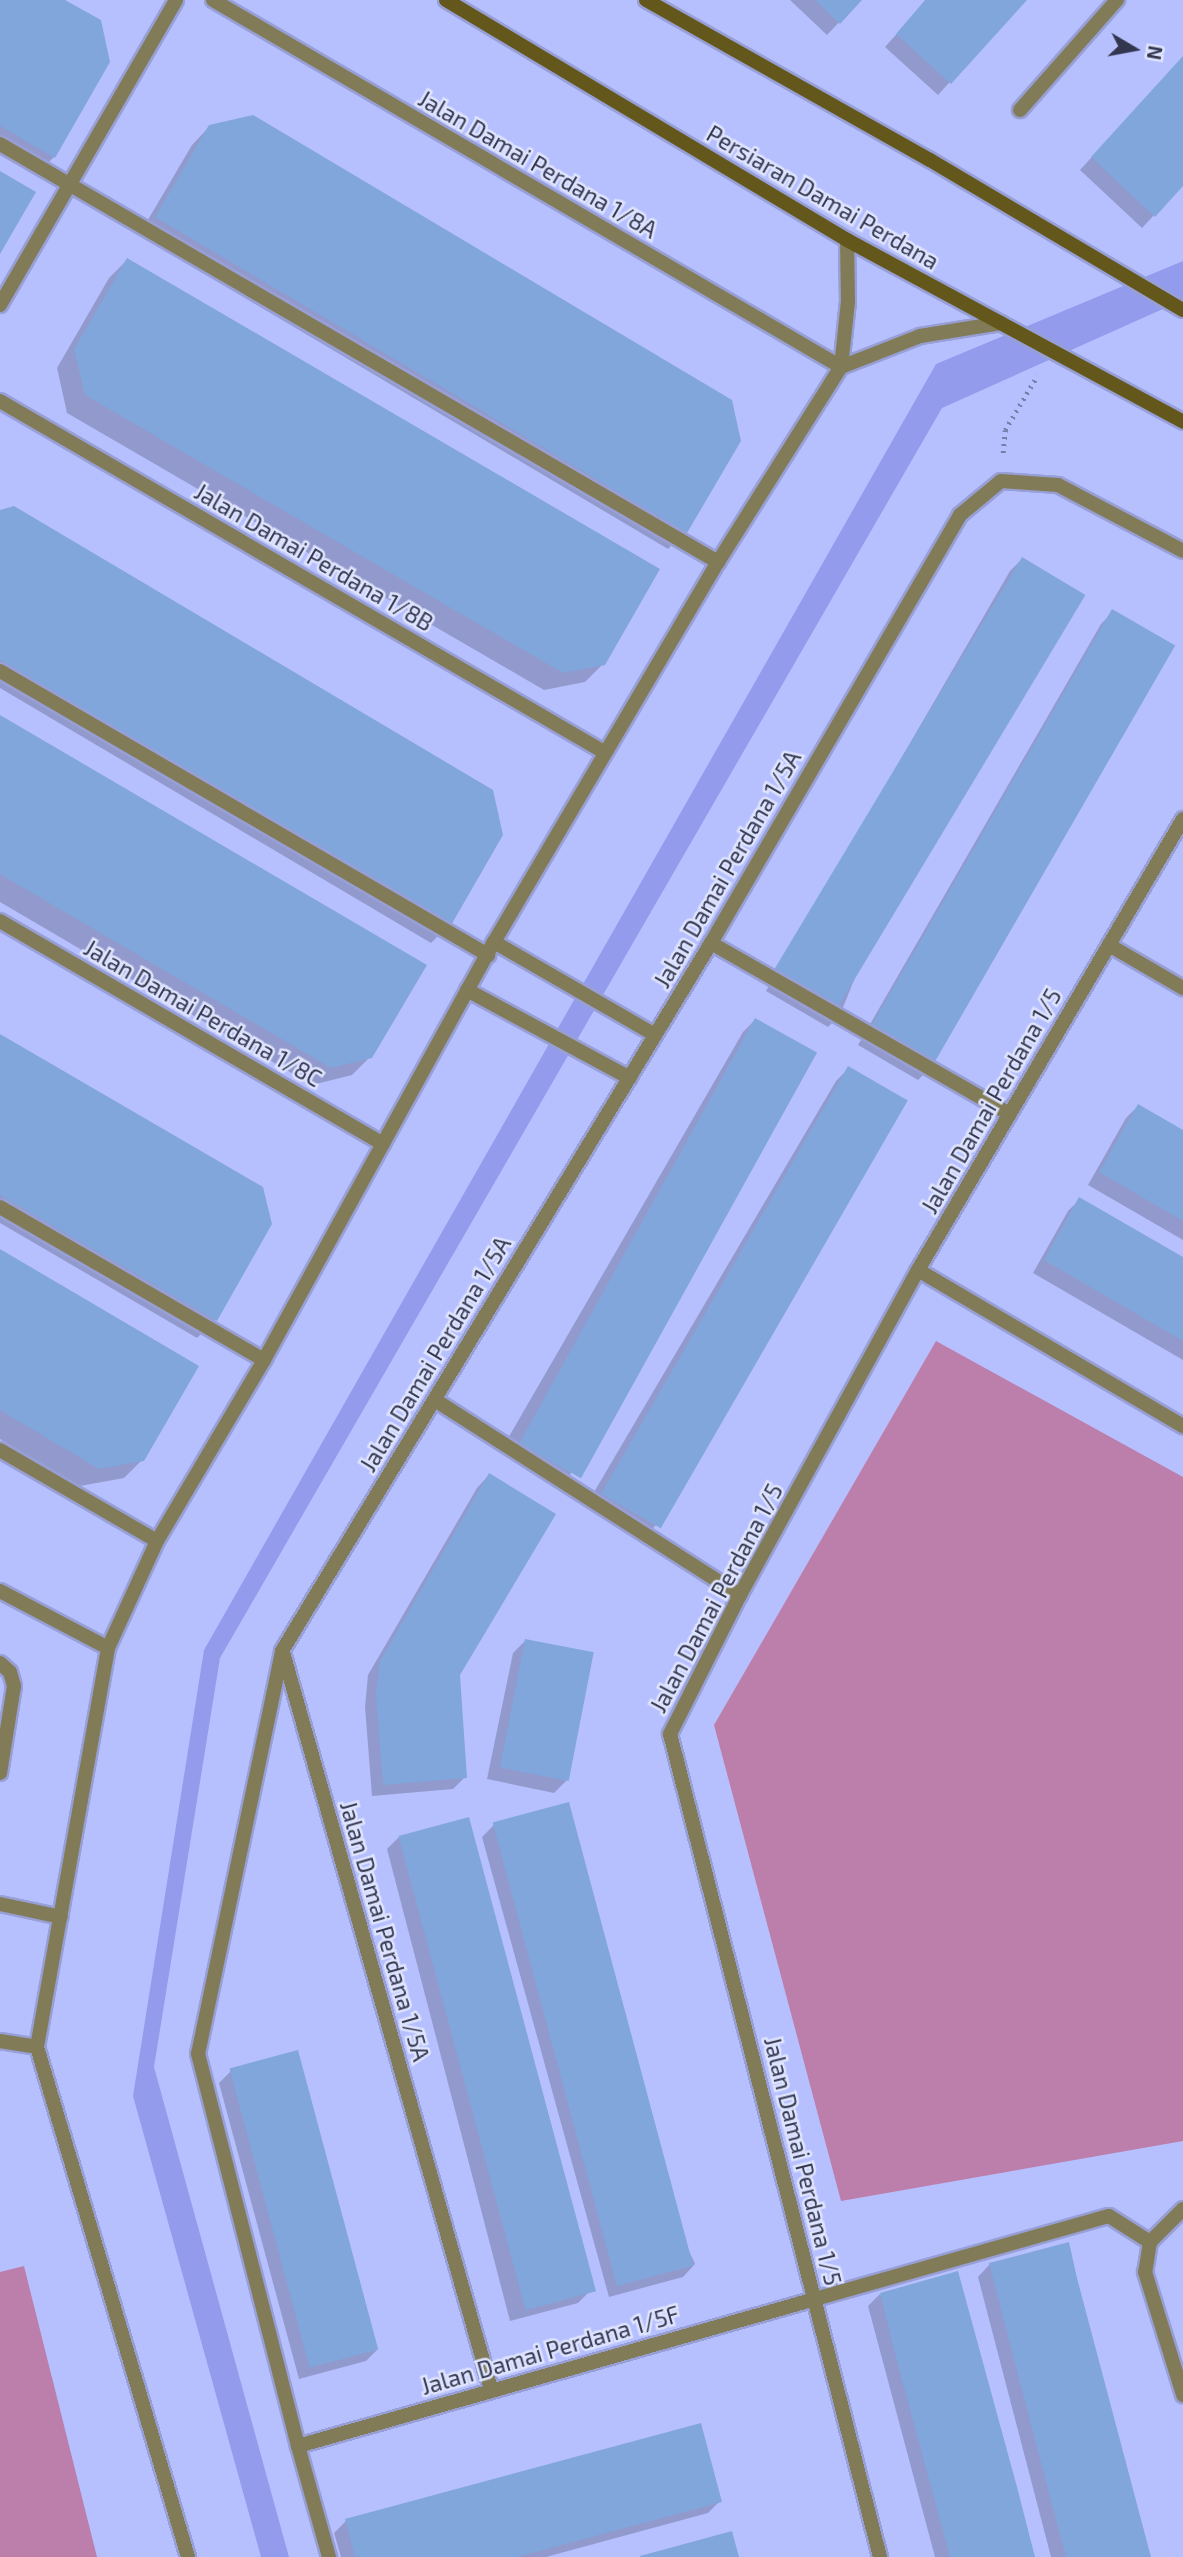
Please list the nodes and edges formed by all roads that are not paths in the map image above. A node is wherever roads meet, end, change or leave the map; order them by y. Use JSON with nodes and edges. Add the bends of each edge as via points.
{"nodes":[{"id":1,"x":177,"y":0,"type":"edge"},
{"id":2,"x":213,"y":0,"type":"edge"},
{"id":3,"x":446,"y":0,"type":"edge"},
{"id":4,"x":1117,"y":0,"type":"edge"},
{"id":5,"x":650,"y":1,"type":"edge"},
{"id":6,"x":1020,"y":110,"type":"dead end"},
{"id":7,"x":0,"y":144,"type":"edge"},
{"id":8,"x":70,"y":185,"type":"junction"},
{"id":9,"x":847,"y":240,"type":"junction"},
{"id":10,"x":0,"y":306,"type":"edge"},
{"id":11,"x":1183,"y":310,"type":"edge"},
{"id":12,"x":1001,"y":323,"type":"junction"},
{"id":13,"x":841,"y":367,"type":"junction"},
{"id":14,"x":0,"y":401,"type":"edge"},
{"id":15,"x":1183,"y":422,"type":"edge"},
{"id":16,"x":1183,"y":551,"type":"edge"},
{"id":17,"x":718,"y":562,"type":"junction"},
{"id":18,"x":0,"y":671,"type":"edge"},
{"id":19,"x":604,"y":752,"type":"junction"},
{"id":20,"x":1183,"y":819,"type":"edge"},
{"id":21,"x":0,"y":921,"type":"edge"},
{"id":22,"x":711,"y":943,"type":"junction"},
{"id":23,"x":1109,"y":946,"type":"junction"},
{"id":24,"x":491,"y":949,"type":"junction"},
{"id":25,"x":1183,"y":988,"type":"edge"},
{"id":26,"x":467,"y":990,"type":"junction"},
{"id":27,"x":655,"y":1035,"type":"junction"},
{"id":28,"x":630,"y":1078,"type":"junction"},
{"id":29,"x":1010,"y":1114,"type":"junction"},
{"id":30,"x":383,"y":1144,"type":"junction"},
{"id":31,"x":0,"y":1207,"type":"edge"},
{"id":32,"x":918,"y":1270,"type":"junction"},
{"id":33,"x":264,"y":1360,"type":"junction"},
{"id":34,"x":435,"y":1400,"type":"junction"},
{"id":35,"x":1183,"y":1426,"type":"edge"},
{"id":36,"x":0,"y":1450,"type":"edge"},
{"id":37,"x":157,"y":1541,"type":"junction"},
{"id":38,"x":0,"y":1591,"type":"edge"},
{"id":39,"x":740,"y":1595,"type":"junction"},
{"id":40,"x":108,"y":1648,"type":"junction"},
{"id":41,"x":282,"y":1651,"type":"junction"},
{"id":42,"x":0,"y":1663,"type":"edge"},
{"id":43,"x":0,"y":1773,"type":"edge"},
{"id":44,"x":0,"y":1904,"type":"edge"},
{"id":45,"x":61,"y":1917,"type":"junction"},
{"id":46,"x":0,"y":2041,"type":"edge"},
{"id":47,"x":37,"y":2047,"type":"junction"},
{"id":48,"x":1183,"y":2209,"type":"edge"},
{"id":49,"x":1150,"y":2242,"type":"junction"},
{"id":50,"x":814,"y":2299,"type":"junction"},
{"id":51,"x":491,"y":2389,"type":"junction"},
{"id":52,"x":1183,"y":2395,"type":"edge"},
{"id":53,"x":298,"y":2446,"type":"junction"},
{"id":54,"x":188,"y":2557,"type":"edge"},
{"id":55,"x":329,"y":2557,"type":"edge"},
{"id":56,"x":880,"y":2557,"type":"edge"}],
"edges":[{"from":1,"to":8,"type":"street"},
{"from":2,"to":13,"type":"street","name":"Jalan Damai Perdana 1/8A"},
{"from":3,"to":9,"type":"main road","name":"Persiaran Damai Perdana"},
{"from":4,"to":6,"type":"street"},
{"from":5,"to":11,"type":"main road"},
{"from":7,"to":8,"type":"street"},
{"from":8,"to":10,"type":"street"},
{"from":8,"to":17,"type":"street"},
{"from":9,"to":12,"type":"main road","name":"Persiaran Damai Perdana"},
{"from":9,"to":13,"type":"street","via":[[848,302]]},
{"from":12,"to":13,"type":"street","via":[[920,336]]},
{"from":12,"to":15,"type":"main road","name":"Persiaran Damai Perdana"},
{"from":13,"to":17,"type":"street"},
{"from":14,"to":19,"type":"street","name":"Jalan Damai Perdana 1/8B"},
{"from":16,"to":22,"type":"street","name":"Jalan Damai Perdana 1/5A","via":[[1058,485],[1001,481],[960,514]]},
{"from":17,"to":19,"type":"street"},
{"from":18,"to":24,"type":"street"},
{"from":19,"to":24,"type":"street"},
{"from":20,"to":23,"type":"street","name":"Jalan Damai Perdana 1/5"},
{"from":21,"to":30,"type":"street","name":"Jalan Damai Perdana 1/8C"},
{"from":22,"to":27,"type":"street","name":"Jalan Damai Perdana 1/5A"},
{"from":22,"to":29,"type":"street"},
{"from":23,"to":25,"type":"street"},
{"from":23,"to":29,"type":"street","name":"Jalan Damai Perdana 1/5"},
{"from":24,"to":26,"type":"street"},
{"from":24,"to":27,"type":"street","via":[[573,988]]},
{"from":26,"to":28,"type":"street"},
{"from":26,"to":30,"type":"street"},
{"from":27,"to":28,"type":"street","name":"Jalan Damai Perdana 1/5A"},
{"from":28,"to":34,"type":"street","name":"Jalan Damai Perdana 1/5A"},
{"from":29,"to":32,"type":"street","name":"Jalan Damai Perdana 1/5"},
{"from":30,"to":33,"type":"street"},
{"from":31,"to":33,"type":"street"},
{"from":32,"to":35,"type":"street"},
{"from":32,"to":39,"type":"street","name":"Jalan Damai Perdana 1/5"},
{"from":33,"to":37,"type":"street"},
{"from":34,"to":39,"type":"street"},
{"from":34,"to":41,"type":"street","name":"Jalan Damai Perdana 1/5A"},
{"from":36,"to":37,"type":"street"},
{"from":37,"to":40,"type":"street"},
{"from":38,"to":40,"type":"street"},
{"from":39,"to":50,"type":"street","name":"Jalan Damai Perdana 1/5","via":[[670,1734]]},
{"from":40,"to":45,"type":"street"},
{"from":41,"to":51,"type":"street","name":"Jalan Damai Perdana 1/5A"},
{"from":41,"to":53,"type":"street","via":[[198,2054]]},
{"from":42,"to":43,"type":"street","via":[[10,1672],[14,1686]]},
{"from":44,"to":45,"type":"street"},
{"from":45,"to":47,"type":"street"},
{"from":46,"to":47,"type":"street"},
{"from":47,"to":54,"type":"street"},
{"from":48,"to":49,"type":"street"},
{"from":49,"to":50,"type":"street","name":"Jalan Damai Perdana 1/5F","via":[[1109,2216]]},
{"from":49,"to":52,"type":"street","via":[[1145,2272]]},
{"from":50,"to":51,"type":"street","name":"Jalan Damai Perdana 1/5F"},
{"from":50,"to":56,"type":"street","name":"Jalan Damai Perdana 1/5"},
{"from":51,"to":53,"type":"street","name":"Jalan Damai Perdana 1/5F"},
{"from":53,"to":55,"type":"street"}]}
